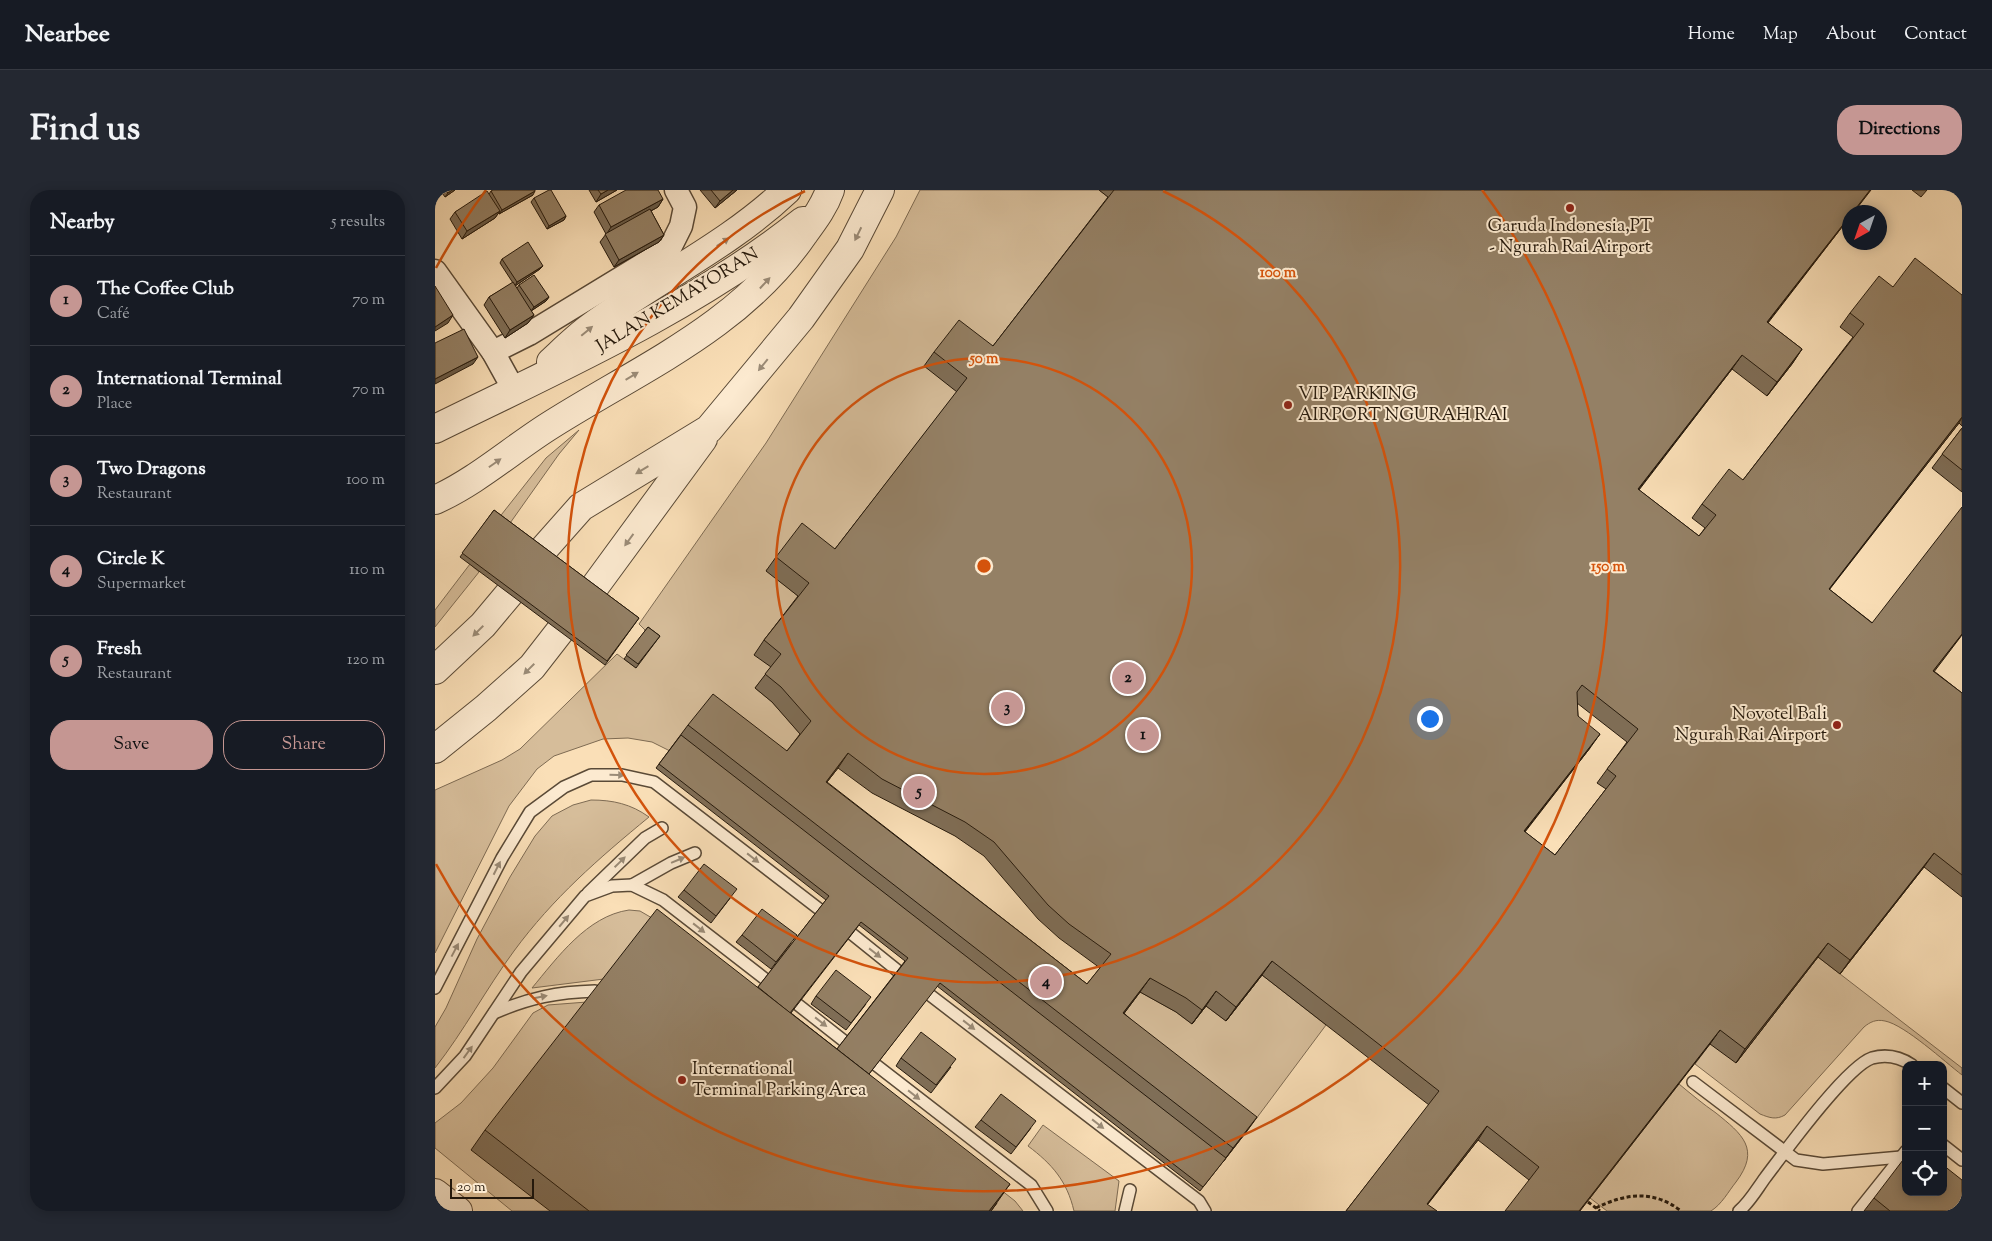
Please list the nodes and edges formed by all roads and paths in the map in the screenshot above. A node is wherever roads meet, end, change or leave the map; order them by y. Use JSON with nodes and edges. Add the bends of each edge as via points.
{"nodes":[{"id":1,"x":676,"y":190,"type":"edge"},
{"id":2,"x":787,"y":190,"type":"edge"},
{"id":3,"x":880,"y":190,"type":"edge"},
{"id":4,"x":832,"y":195,"type":"edge"},
{"id":5,"x":435,"y":271,"type":"edge"},
{"id":6,"x":493,"y":352,"type":"junction"},
{"id":7,"x":519,"y":388,"type":"junction"},
{"id":8,"x":435,"y":429,"type":"edge"},
{"id":9,"x":709,"y":430,"type":"junction"},
{"id":10,"x":445,"y":496,"type":"edge"},
{"id":11,"x":435,"y":512,"type":"edge"},
{"id":12,"x":542,"y":551,"type":"edge"},
{"id":13,"x":593,"y":589,"type":"edge"},
{"id":14,"x":509,"y":594,"type":"edge"},
{"id":15,"x":560,"y":631,"type":"edge"},
{"id":16,"x":435,"y":670,"type":"edge"},
{"id":17,"x":435,"y":749,"type":"edge"},
{"id":18,"x":662,"y":828,"type":"dead end"},
{"id":19,"x":695,"y":853,"type":"dead end"},
{"id":20,"x":632,"y":885,"type":"junction"},
{"id":21,"x":585,"y":896,"type":"junction"},
{"id":22,"x":819,"y":909,"type":"edge"},
{"id":23,"x":852,"y":934,"type":"edge"},
{"id":24,"x":898,"y":971,"type":"edge"},
{"id":25,"x":765,"y":979,"type":"edge"},
{"id":26,"x":435,"y":988,"type":"edge"},
{"id":27,"x":595,"y":991,"type":"edge"},
{"id":28,"x":930,"y":995,"type":"edge"},
{"id":29,"x":797,"y":1004,"type":"edge"},
{"id":30,"x":494,"y":1013,"type":"junction"},
{"id":31,"x":844,"y":1041,"type":"edge"},
{"id":32,"x":1907,"y":1061,"type":"edge"},
{"id":33,"x":876,"y":1065,"type":"edge"},
{"id":34,"x":1693,"y":1082,"type":"edge"},
{"id":35,"x":435,"y":1088,"type":"edge"},
{"id":36,"x":1947,"y":1091,"type":"edge"},
{"id":37,"x":1962,"y":1103,"type":"edge"},
{"id":38,"x":1947,"y":1148,"type":"edge"},
{"id":39,"x":1784,"y":1153,"type":"junction"},
{"id":40,"x":1902,"y":1154,"type":"edge"},
{"id":41,"x":1902,"y":1155,"type":"edge"},
{"id":42,"x":1962,"y":1160,"type":"edge"},
{"id":43,"x":1130,"y":1190,"type":"dead end"},
{"id":44,"x":435,"y":1193,"type":"edge"},
{"id":45,"x":1588,"y":1202,"type":"edge"},
{"id":46,"x":1596,"y":1208,"type":"junction"},
{"id":47,"x":1741,"y":1210,"type":"edge"},
{"id":48,"x":458,"y":1211,"type":"edge"},
{"id":49,"x":1047,"y":1211,"type":"edge"},
{"id":50,"x":1125,"y":1211,"type":"edge"},
{"id":51,"x":1205,"y":1211,"type":"edge"},
{"id":52,"x":1600,"y":1211,"type":"edge"},
{"id":53,"x":1681,"y":1211,"type":"edge"},
{"id":54,"x":1858,"y":1211,"type":"edge"}],
"edges":[{"from":1,"to":6,"type":"street","via":[[685,207],[681,226],[669,248],[529,334]]},
{"from":7,"to":2,"type":"street","name":"JALAN KEMAYORAN","one_way":true,"via":[[590,327],[730,238]]},
{"from":3,"to":9,"type":"street","one_way":true,"via":[[850,249],[801,318]]},
{"from":4,"to":7,"type":"street","name":"JALAN KEMAYORAN","via":[[776,243],[671,308],[621,338]]},
{"from":10,"to":4,"type":"street","one_way":true,"via":[[545,428],[683,346],[740,306],[792,252]]},
{"from":5,"to":6,"type":"street"},
{"from":6,"to":7,"type":"street"},
{"from":7,"to":8,"type":"street","name":"JALAN KEMAYORAN"},
{"from":9,"to":12,"type":"street","one_way":true,"via":[[581,507]]},
{"from":9,"to":13,"type":"street","one_way":true},
{"from":10,"to":11,"type":"street"},
{"from":14,"to":16,"type":"street","one_way":true,"via":[[483,626]]},
{"from":15,"to":17,"type":"street","one_way":true,"via":[[532,667]]},
{"from":21,"to":18,"type":"lane","one_way":true,"via":[[645,838]]},
{"from":20,"to":19,"type":"lane","one_way":true},
{"from":20,"to":21,"type":"lane","via":[[612,886]]},
{"from":20,"to":25,"type":"lane","one_way":true,"via":[[663,900]]},
{"from":30,"to":21,"type":"lane","one_way":true,"via":[[521,972]]},
{"from":26,"to":22,"type":"lane","one_way":true,"via":[[502,858],[530,812],[565,787],[591,776],[622,775],[654,782]]},
{"from":23,"to":24,"type":"lane","one_way":true,"bridge":true},
{"from":30,"to":27,"type":"lane","one_way":true,"via":[[527,999]]},
{"from":28,"to":51,"type":"lane","one_way":true,"via":[[1199,1201]]},
{"from":29,"to":31,"type":"lane","one_way":true},
{"from":35,"to":30,"type":"lane","one_way":true,"via":[[465,1056]]},
{"from":32,"to":39,"type":"lane","via":[[1888,1056],[1871,1059],[1853,1072]]},
{"from":33,"to":49,"type":"lane","one_way":true,"via":[[1031,1185]]},
{"from":34,"to":39,"type":"lane"},
{"from":36,"to":37,"type":"lane"},
{"from":38,"to":42,"type":"lane"},
{"from":39,"to":40,"type":"lane","via":[[1796,1160],[1823,1164]]},
{"from":39,"to":47,"type":"lane"},
{"from":41,"to":54,"type":"lane"},
{"from":43,"to":50,"type":"lane"},
{"from":44,"to":48,"type":"street"},
{"from":45,"to":46,"type":"path"},
{"from":46,"to":52,"type":"path"},
{"from":46,"to":53,"type":"path","via":[[1614,1199],[1640,1195],[1668,1201]]}]}
